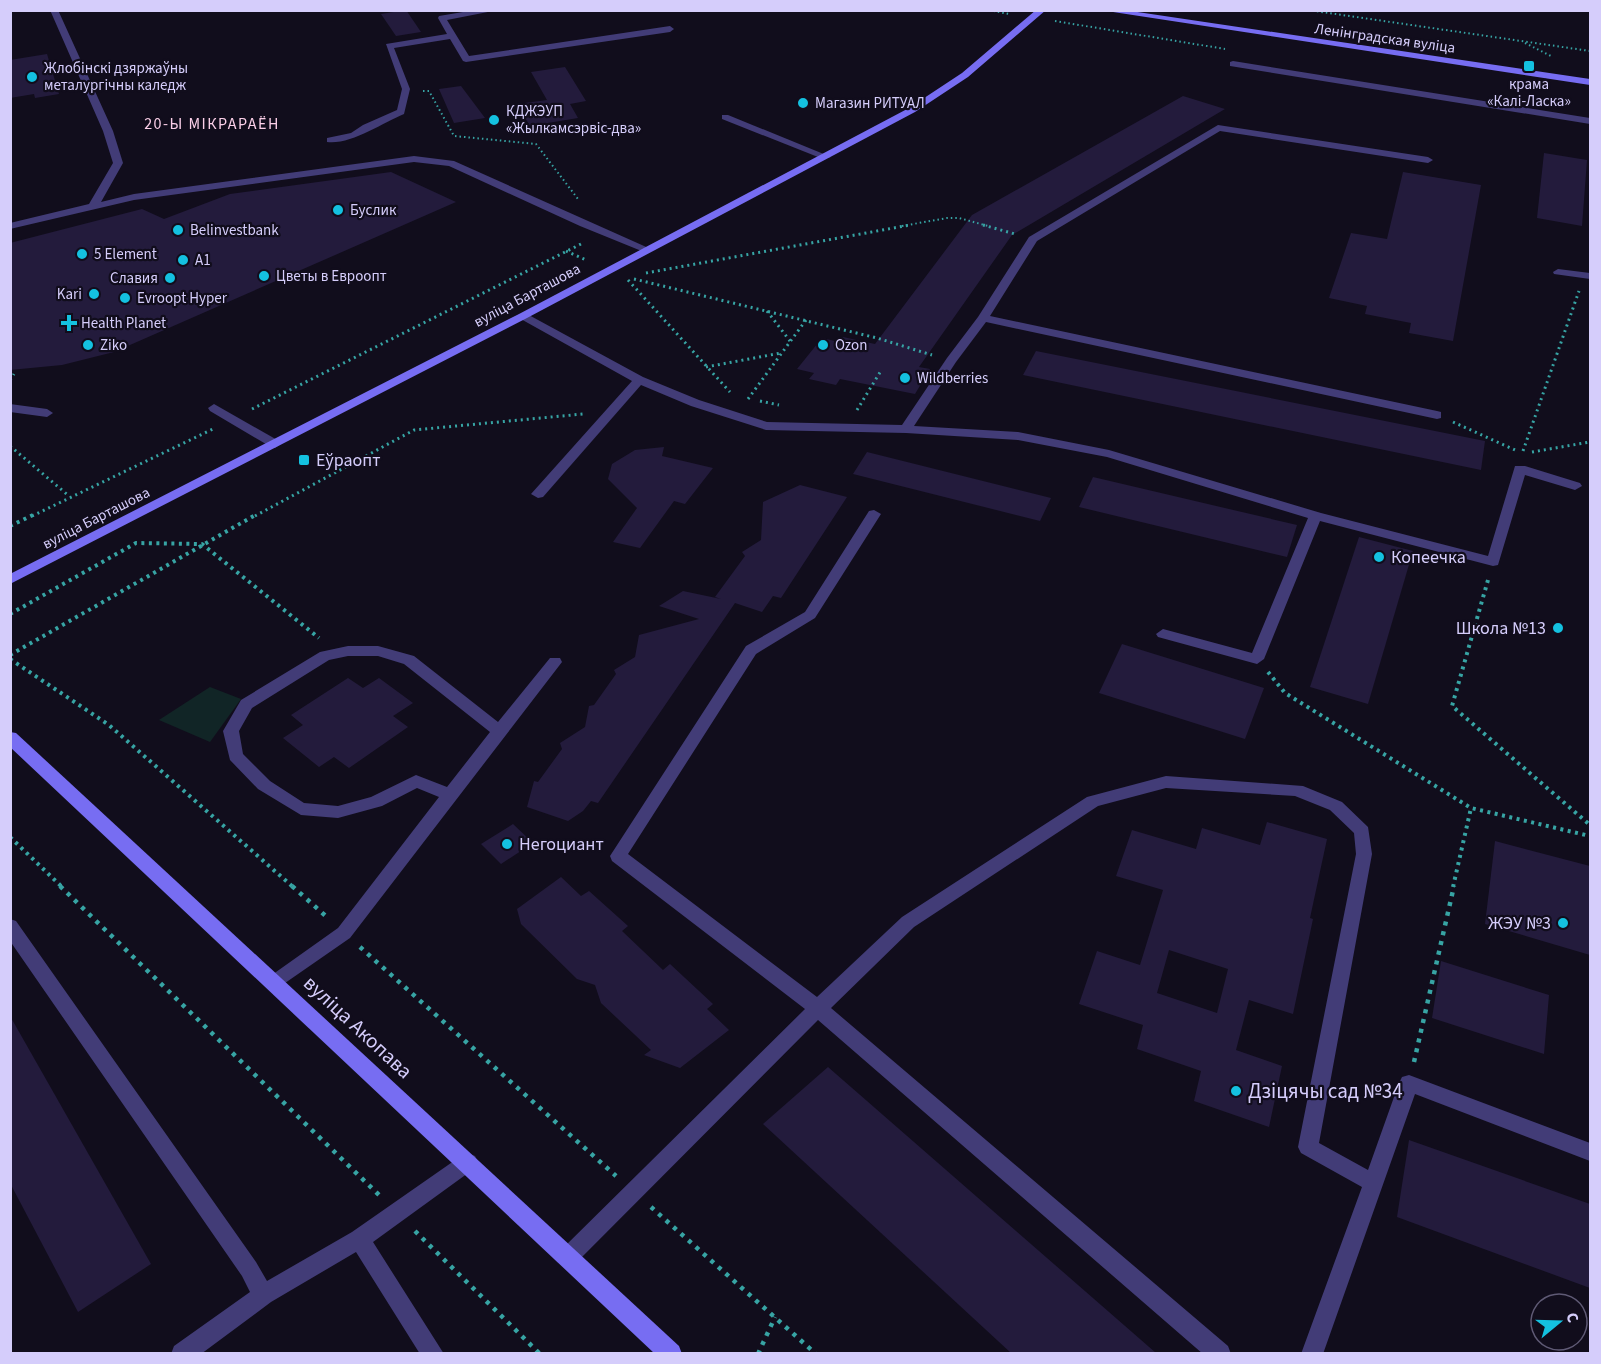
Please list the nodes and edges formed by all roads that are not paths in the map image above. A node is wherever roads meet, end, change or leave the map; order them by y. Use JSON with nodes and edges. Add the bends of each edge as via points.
{"nodes":[{"id":1,"x":54,"y":10,"type":"edge"},
{"id":2,"x":494,"y":10,"type":"edge"},
{"id":3,"x":1042,"y":10,"type":"edge"},
{"id":4,"x":1104,"y":10,"type":"edge"},
{"id":5,"x":670,"y":29,"type":"dead end"},
{"id":6,"x":453,"y":36,"type":"junction"},
{"id":7,"x":1233,"y":64,"type":"dead end"},
{"id":8,"x":1590,"y":82,"type":"edge"},
{"id":9,"x":725,"y":117,"type":"dead end"},
{"id":10,"x":1590,"y":121,"type":"edge"},
{"id":11,"x":330,"y":140,"type":"dead end"},
{"id":12,"x":826,"y":157,"type":"junction"},
{"id":13,"x":1428,"y":160,"type":"dead end"},
{"id":14,"x":94,"y":205,"type":"junction"},
{"id":15,"x":10,"y":225,"type":"edge"},
{"id":16,"x":648,"y":250,"type":"junction"},
{"id":17,"x":1558,"y":272,"type":"dead end"},
{"id":18,"x":1587,"y":276,"type":"edge"},
{"id":19,"x":523,"y":316,"type":"junction"},
{"id":20,"x":983,"y":318,"type":"junction"},
{"id":21,"x":639,"y":380,"type":"junction"},
{"id":22,"x":10,"y":408,"type":"edge"},
{"id":23,"x":214,"y":408,"type":"dead end"},
{"id":24,"x":47,"y":413,"type":"dead end"},
{"id":25,"x":1437,"y":415,"type":"road end"},
{"id":26,"x":906,"y":429,"type":"junction"},
{"id":27,"x":275,"y":444,"type":"junction"},
{"id":28,"x":1575,"y":486,"type":"dead end"},
{"id":29,"x":538,"y":494,"type":"dead end"},
{"id":30,"x":874,"y":514,"type":"dead end"},
{"id":31,"x":1316,"y":516,"type":"junction"},
{"id":32,"x":10,"y":580,"type":"edge"},
{"id":33,"x":1163,"y":634,"type":"dead end"},
{"id":34,"x":555,"y":662,"type":"dead end"},
{"id":35,"x":499,"y":731,"type":"junction"},
{"id":36,"x":10,"y":737,"type":"edge"},
{"id":37,"x":450,"y":795,"type":"junction"},
{"id":38,"x":10,"y":926,"type":"edge"},
{"id":39,"x":275,"y":982,"type":"junction"},
{"id":40,"x":818,"y":1008,"type":"junction"},
{"id":41,"x":1590,"y":1152,"type":"edge"},
{"id":42,"x":468,"y":1162,"type":"junction"},
{"id":43,"x":1373,"y":1183,"type":"junction"},
{"id":44,"x":359,"y":1239,"type":"junction"},
{"id":45,"x":568,"y":1257,"type":"junction"},
{"id":46,"x":263,"y":1295,"type":"junction"},
{"id":47,"x":182,"y":1353,"type":"edge"},
{"id":48,"x":433,"y":1353,"type":"edge"},
{"id":49,"x":671,"y":1353,"type":"edge"},
{"id":50,"x":1220,"y":1353,"type":"edge"},
{"id":51,"x":1312,"y":1353,"type":"edge"}],
"edges":[{"from":1,"to":14,"type":"lane","via":[[108,131],[118,163]]},
{"from":2,"to":6,"type":"lane","via":[[442,18]]},
{"from":3,"to":12,"type":"main road","name":"вуліца Барташова","via":[[956,81],[912,111]]},
{"from":4,"to":8,"type":"main road","name":"Ленінградская вуліца"},
{"from":5,"to":6,"type":"lane","via":[[466,60]]},
{"from":6,"to":11,"type":"lane","via":[[389,46],[406,88],[401,112],[354,135]]},
{"from":7,"to":10,"type":"lane"},
{"from":9,"to":12,"type":"lane"},
{"from":12,"to":16,"type":"main road","name":"вуліца Барташова"},
{"from":13,"to":20,"type":"lane","via":[[1218,129],[1033,239]]},
{"from":14,"to":15,"type":"lane"},
{"from":14,"to":16,"type":"lane","via":[[414,159],[452,163]]},
{"from":16,"to":19,"type":"main road","name":"вуліца Барташова"},
{"from":17,"to":18,"type":"lane"},
{"from":19,"to":21,"type":"lane"},
{"from":19,"to":27,"type":"main road","name":"вуліца Барташова"},
{"from":20,"to":25,"type":"lane"},
{"from":20,"to":26,"type":"lane"},
{"from":21,"to":26,"type":"lane","via":[[766,426]]},
{"from":21,"to":29,"type":"lane"},
{"from":22,"to":24,"type":"lane"},
{"from":23,"to":27,"type":"lane"},
{"from":26,"to":31,"type":"lane","via":[[1018,436],[1098,452]]},
{"from":27,"to":32,"type":"main road","name":"вуліца Барташова"},
{"from":28,"to":31,"type":"lane","via":[[1520,469],[1493,562]]},
{"from":30,"to":40,"type":"lane","via":[[810,615],[751,650],[618,856]]},
{"from":31,"to":33,"type":"lane","via":[[1257,659]]},
{"from":34,"to":35,"type":"lane"},
{"from":35,"to":37,"type":"lane"},
{"from":35,"to":37,"type":"lane","via":[[409,660],[378,651],[325,656],[246,704],[231,730],[236,756],[264,785],[301,809],[338,812],[376,802],[416,781]]},
{"from":36,"to":39,"type":"main road","name":"вуліца Акопава"},
{"from":37,"to":39,"type":"lane","via":[[344,933]]},
{"from":38,"to":46,"type":"lane","via":[[249,1269]]},
{"from":39,"to":42,"type":"main road","name":"вуліца Акопава"},
{"from":40,"to":43,"type":"lane","via":[[908,922],[1093,801],[1166,782],[1297,790],[1336,806],[1362,831],[1364,854],[1308,1147]]},
{"from":40,"to":45,"type":"lane"},
{"from":40,"to":50,"type":"lane"},
{"from":41,"to":43,"type":"lane","via":[[1409,1083]]},
{"from":42,"to":44,"type":"lane"},
{"from":42,"to":45,"type":"main road","name":"вуліца Акопава"},
{"from":43,"to":51,"type":"lane"},
{"from":44,"to":46,"type":"lane"},
{"from":44,"to":48,"type":"lane"},
{"from":45,"to":49,"type":"main road","name":"вуліца Акопава"},
{"from":46,"to":47,"type":"lane"}]}
